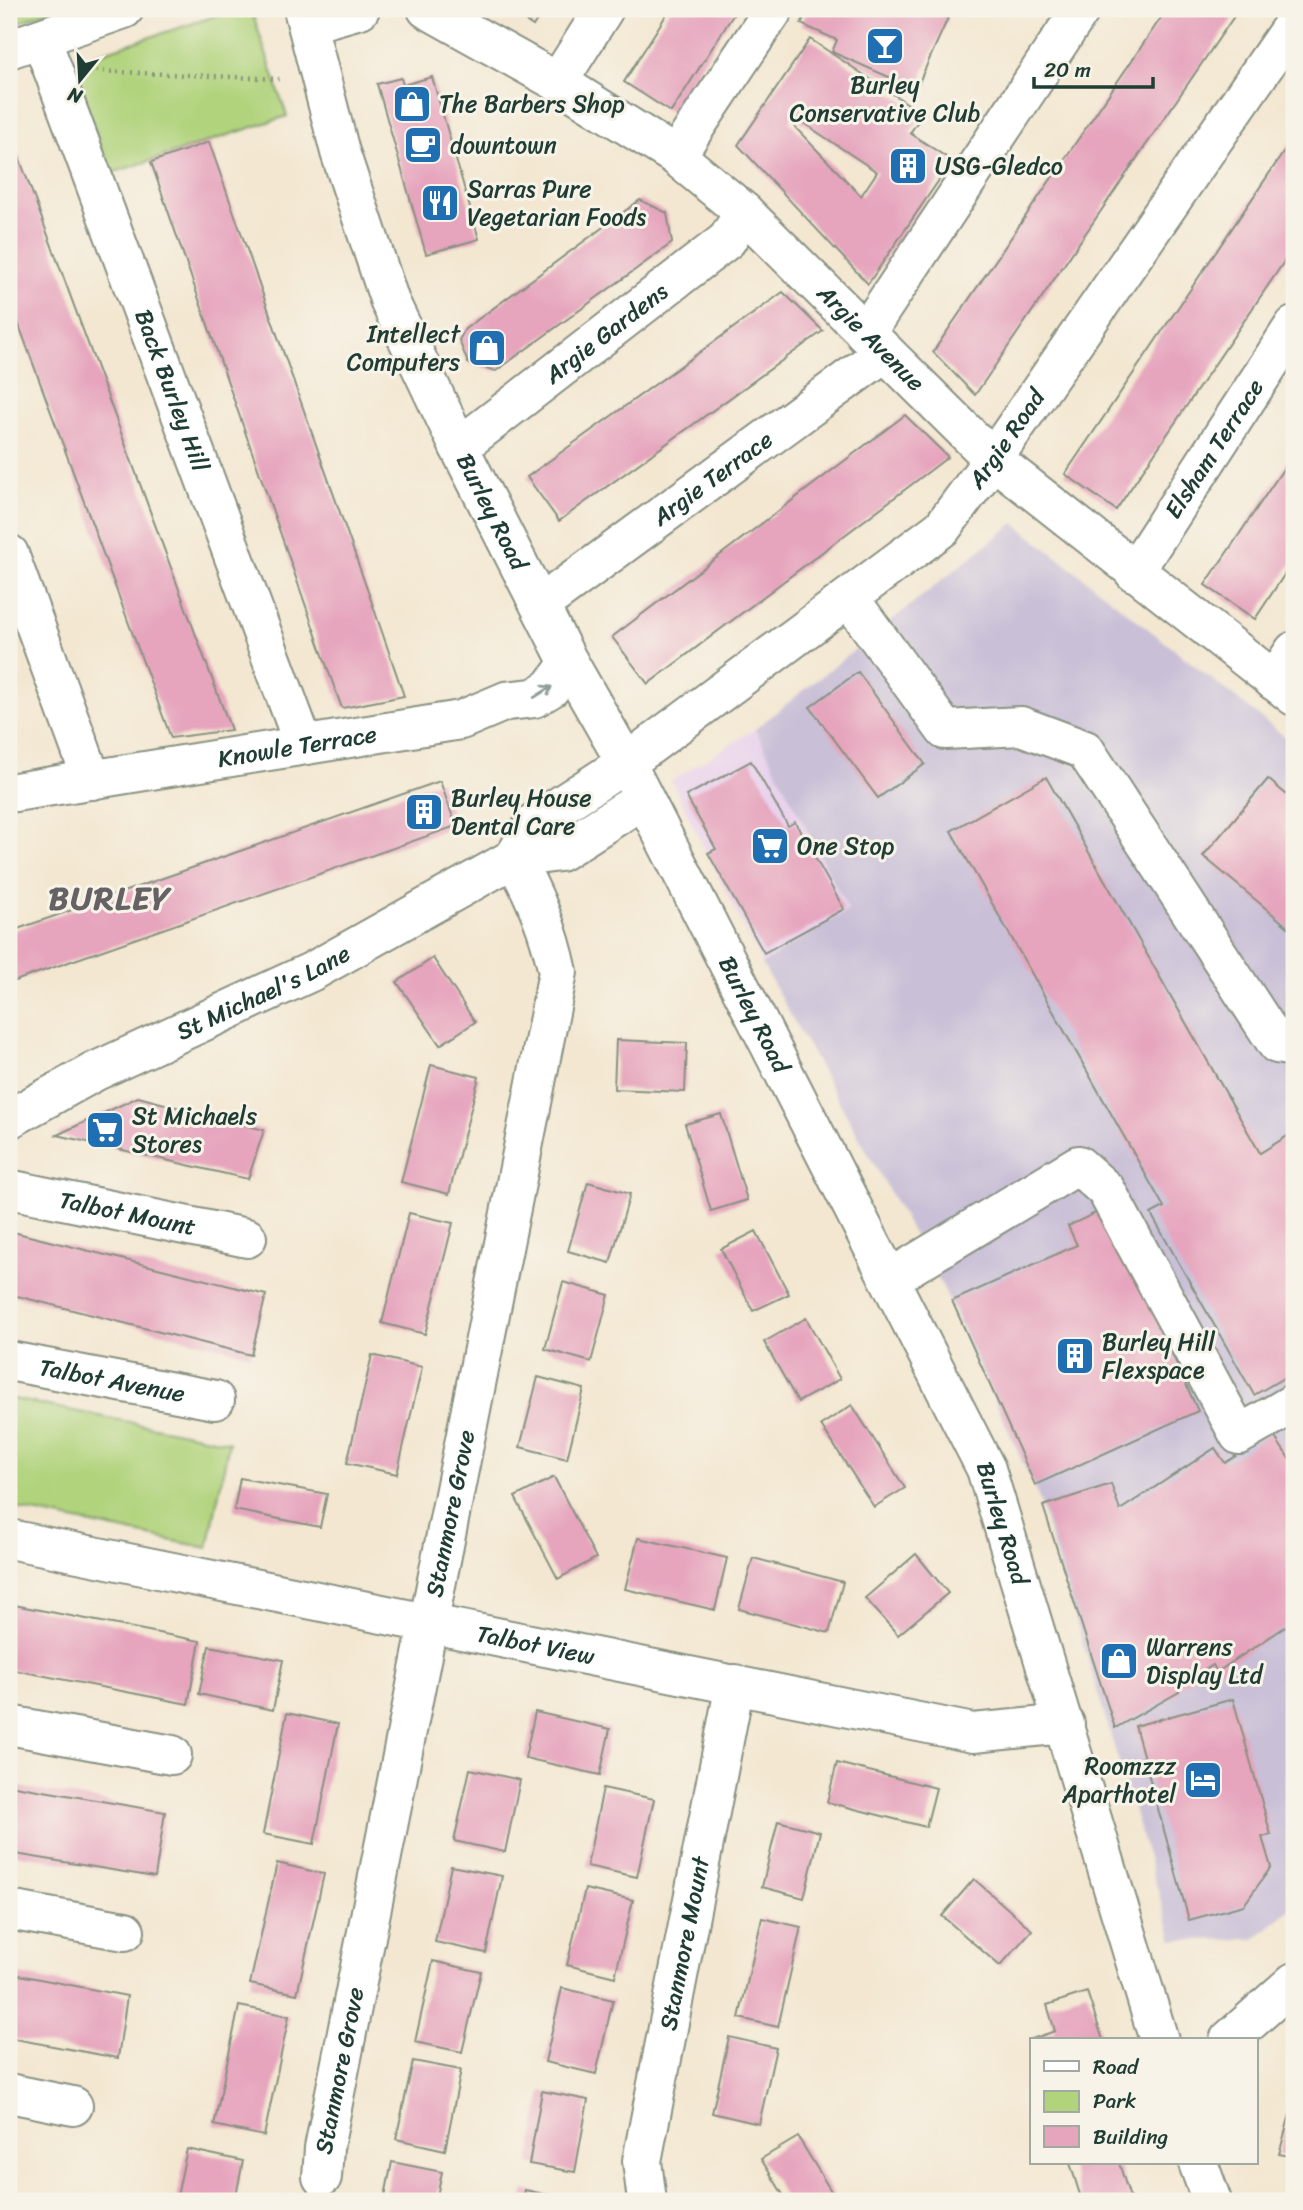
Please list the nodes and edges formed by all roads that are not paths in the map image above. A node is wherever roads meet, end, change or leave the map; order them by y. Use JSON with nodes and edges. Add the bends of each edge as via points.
{"nodes":[{"id":1,"x":124,"y":9,"type":"edge"},
{"id":2,"x":360,"y":9,"type":"edge"},
{"id":3,"x":428,"y":9,"type":"edge"},
{"id":4,"x":604,"y":9,"type":"edge"},
{"id":5,"x":774,"y":9,"type":"edge"},
{"id":6,"x":1069,"y":14,"type":"edge"},
{"id":7,"x":305,"y":16,"type":"edge"},
{"id":8,"x":1294,"y":23,"type":"edge"},
{"id":9,"x":34,"y":51,"type":"edge"},
{"id":10,"x":558,"y":82,"type":"junction"},
{"id":11,"x":676,"y":156,"type":"junction"},
{"id":12,"x":744,"y":212,"type":"junction"},
{"id":13,"x":1294,"y":326,"type":"edge"},
{"id":14,"x":875,"y":343,"type":"junction"},
{"id":15,"x":458,"y":447,"type":"junction"},
{"id":16,"x":993,"y":459,"type":"junction"},
{"id":17,"x":9,"y":554,"type":"edge"},
{"id":18,"x":1134,"y":572,"type":"junction"},
{"id":19,"x":850,"y":599,"type":"junction"},
{"id":20,"x":540,"y":605,"type":"junction"},
{"id":21,"x":569,"y":663,"type":"junction"},
{"id":22,"x":1288,"y":676,"type":"edge"},
{"id":23,"x":303,"y":743,"type":"junction"},
{"id":24,"x":626,"y":763,"type":"junction"},
{"id":25,"x":92,"y":780,"type":"junction"},
{"id":26,"x":9,"y":793,"type":"edge"},
{"id":27,"x":643,"y":799,"type":"junction"},
{"id":28,"x":514,"y":858,"type":"junction"},
{"id":29,"x":1294,"y":1047,"type":"edge"},
{"id":30,"x":9,"y":1119,"type":"edge"},
{"id":31,"x":9,"y":1189,"type":"edge"},
{"id":32,"x":247,"y":1238,"type":"dead end"},
{"id":33,"x":891,"y":1278,"type":"junction"},
{"id":34,"x":9,"y":1361,"type":"edge"},
{"id":35,"x":215,"y":1400,"type":"dead end"},
{"id":36,"x":1292,"y":1409,"type":"edge"},
{"id":37,"x":9,"y":1539,"type":"edge"},
{"id":38,"x":431,"y":1622,"type":"junction"},
{"id":39,"x":735,"y":1684,"type":"junction"},
{"id":40,"x":1065,"y":1724,"type":"junction"},
{"id":41,"x":9,"y":1725,"type":"edge"},
{"id":42,"x":172,"y":1755,"type":"dead end"},
{"id":43,"x":9,"y":1910,"type":"edge"},
{"id":44,"x":125,"y":1931,"type":"dead end"},
{"id":45,"x":1294,"y":1982,"type":"edge"},
{"id":46,"x":1157,"y":2038,"type":"edge"},
{"id":47,"x":1231,"y":2038,"type":"edge"},
{"id":48,"x":9,"y":2093,"type":"edge"},
{"id":49,"x":73,"y":2106,"type":"dead end"},
{"id":50,"x":1198,"y":2164,"type":"edge"},
{"id":51,"x":322,"y":2177,"type":"dead end"},
{"id":52,"x":647,"y":2201,"type":"edge"},
{"id":53,"x":1212,"y":2201,"type":"edge"}],
"edges":[{"from":1,"to":9,"type":"street"},
{"from":2,"to":7,"type":"street"},
{"from":3,"to":10,"type":"street","name":"Argie Avenue"},
{"from":4,"to":10,"type":"street"},
{"from":5,"to":11,"type":"street"},
{"from":6,"to":14,"type":"street"},
{"from":7,"to":15,"type":"street","name":"Burley Road","via":[[340,152],[390,302]]},
{"from":8,"to":16,"type":"street","name":"Argie Road"},
{"from":9,"to":23,"type":"street","name":"Back Burley Hill"},
{"from":10,"to":11,"type":"street","name":"Argie Avenue"},
{"from":11,"to":12,"type":"street","name":"Argie Avenue"},
{"from":12,"to":14,"type":"street","name":"Argie Avenue"},
{"from":12,"to":15,"type":"street","name":"Argie Gardens","via":[[727,240]]},
{"from":13,"to":18,"type":"street","name":"Elsham Terrace"},
{"from":14,"to":16,"type":"street","name":"Argie Avenue"},
{"from":14,"to":20,"type":"street","name":"Argie Terrace"},
{"from":15,"to":20,"type":"street","name":"Burley Road"},
{"from":16,"to":18,"type":"street","name":"Argie Avenue"},
{"from":16,"to":19,"type":"street","name":"Argie Road","via":[[942,528]]},
{"from":17,"to":25,"type":"street"},
{"from":18,"to":22,"type":"street","name":"Argie Avenue"},
{"from":19,"to":24,"type":"street","name":"Argie Road"},
{"from":19,"to":29,"type":"street","via":[[945,730],[1021,726],[1085,750],[1278,1044]]},
{"from":20,"to":21,"type":"street","name":"Burley Road"},
{"from":23,"to":21,"type":"street","name":"Knowle Terrace","one_way":true,"via":[[461,720],[506,701],[534,698],[551,688]]},
{"from":21,"to":24,"type":"street","name":"Burley Road"},
{"from":23,"to":25,"type":"street","name":"Knowle Terrace"},
{"from":24,"to":27,"type":"street","name":"Burley Road"},
{"from":24,"to":28,"type":"street","via":[[535,822]]},
{"from":25,"to":26,"type":"street","name":"Knowle Terrace"},
{"from":27,"to":28,"type":"street","name":"St Michael's Lane","via":[[560,852]]},
{"from":27,"to":33,"type":"street","name":"Burley Road"},
{"from":28,"to":30,"type":"street","name":"St Michael's Lane","via":[[313,971],[94,1072]]},
{"from":28,"to":38,"type":"street","name":"Stanmore Grove","via":[[539,904],[558,972]]},
{"from":31,"to":32,"type":"street","name":"Talbot Mount"},
{"from":33,"to":36,"type":"street","via":[[1078,1166],[1106,1190],[1238,1435]]},
{"from":33,"to":40,"type":"street","name":"Burley Road","via":[[986,1469]]},
{"from":34,"to":35,"type":"street","name":"Talbot Avenue"},
{"from":37,"to":38,"type":"street","name":"Talbot View"},
{"from":38,"to":39,"type":"street","name":"Talbot View"},
{"from":38,"to":51,"type":"street","name":"Stanmore Grove"},
{"from":39,"to":40,"type":"street","name":"Talbot View","via":[[974,1733]]},
{"from":39,"to":52,"type":"street","name":"Stanmore Mount","via":[[642,2161]]},
{"from":40,"to":46,"type":"street","name":"Burley Road"},
{"from":41,"to":42,"type":"street"},
{"from":43,"to":44,"type":"street"},
{"from":45,"to":47,"type":"street"},
{"from":48,"to":49,"type":"street"},
{"from":50,"to":53,"type":"street"}]}
